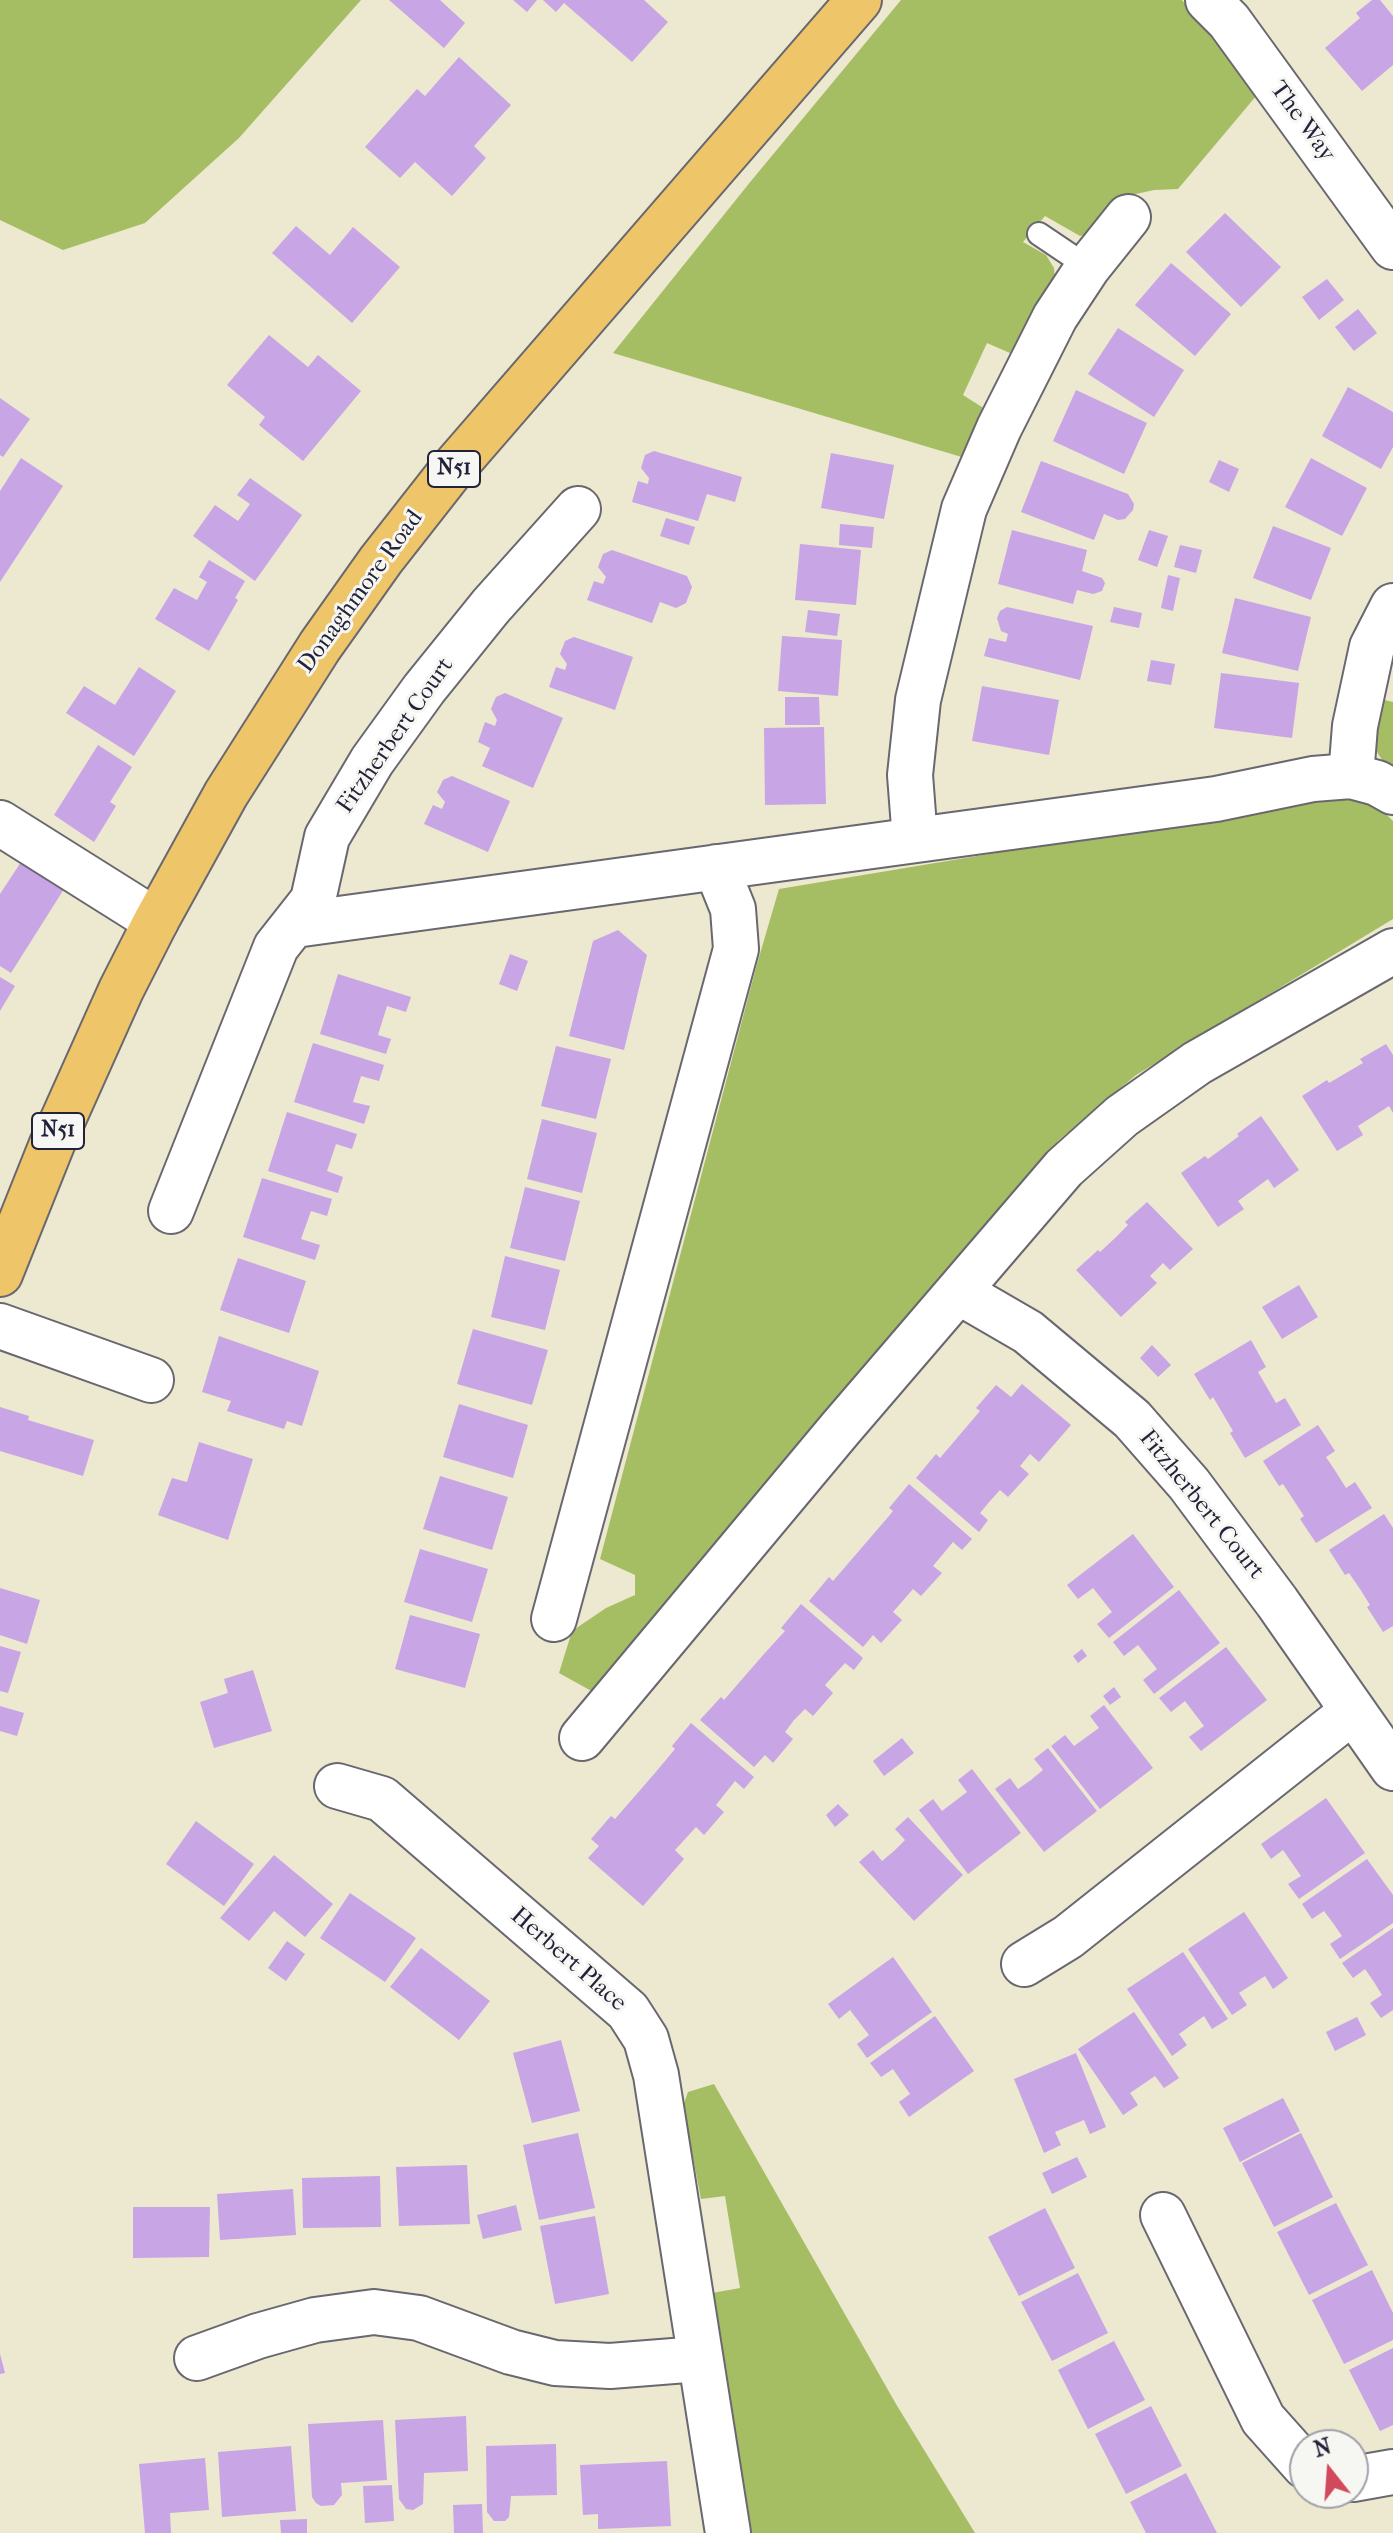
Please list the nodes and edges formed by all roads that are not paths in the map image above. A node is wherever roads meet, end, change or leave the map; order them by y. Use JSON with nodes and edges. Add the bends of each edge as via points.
{"nodes":[{"id":1,"x":859,"y":0,"type":"edge"},
{"id":2,"x":1208,"y":0,"type":"edge"},
{"id":3,"x":1128,"y":217,"type":"dead end"},
{"id":4,"x":1039,"y":234,"type":"dead end"},
{"id":5,"x":1393,"y":247,"type":"edge"},
{"id":6,"x":1088,"y":267,"type":"junction"},
{"id":7,"x":578,"y":509,"type":"dead end"},
{"id":8,"x":1393,"y":606,"type":"edge"},
{"id":9,"x":1351,"y":776,"type":"junction"},
{"id":10,"x":1393,"y":792,"type":"edge"},
{"id":11,"x":0,"y":823,"type":"edge"},
{"id":12,"x":915,"y":840,"type":"junction"},
{"id":13,"x":716,"y":867,"type":"junction"},
{"id":14,"x":156,"y":921,"type":"junction"},
{"id":15,"x":295,"y":925,"type":"junction"},
{"id":16,"x":1393,"y":951,"type":"edge"},
{"id":17,"x":171,"y":1211,"type":"dead end"},
{"id":18,"x":0,"y":1274,"type":"edge"},
{"id":19,"x":959,"y":1292,"type":"junction"},
{"id":20,"x":0,"y":1326,"type":"edge"},
{"id":21,"x":151,"y":1380,"type":"dead end"},
{"id":22,"x":554,"y":1619,"type":"dead end"},
{"id":23,"x":1353,"y":1711,"type":"junction"},
{"id":24,"x":582,"y":1738,"type":"dead end"},
{"id":25,"x":1393,"y":1768,"type":"edge"},
{"id":26,"x":337,"y":1786,"type":"dead end"},
{"id":27,"x":1024,"y":1964,"type":"dead end"},
{"id":28,"x":1163,"y":2215,"type":"dead end"},
{"id":29,"x":197,"y":2358,"type":"dead end"},
{"id":30,"x":699,"y":2359,"type":"junction"},
{"id":31,"x":1289,"y":2448,"type":"edge"},
{"id":32,"x":1393,"y":2472,"type":"edge"},
{"id":33,"x":1369,"y":2476,"type":"edge"},
{"id":34,"x":728,"y":2533,"type":"edge"}],
"edges":[{"from":1,"to":14,"type":"main road","name":"Donaghmore Road","number":"N51","via":[[450,472],[381,560],[257,743]]},
{"from":2,"to":5,"type":"street","name":"The Way","via":[[1229,21]]},
{"from":3,"to":6,"type":"street"},
{"from":4,"to":6,"type":"lane"},
{"from":6,"to":12,"type":"street","via":[[1055,317],[964,509],[918,700],[910,775]]},
{"from":7,"to":15,"type":"street","name":"Fitzherbert Court","via":[[491,606],[372,761],[327,837],[313,900]]},
{"from":8,"to":9,"type":"street","via":[[1372,647],[1355,726]]},
{"from":9,"to":10,"type":"street"},
{"from":9,"to":12,"type":"street"},
{"from":11,"to":14,"type":"street"},
{"from":12,"to":13,"type":"street"},
{"from":13,"to":15,"type":"street"},
{"from":13,"to":22,"type":"street","via":[[733,909],[736,949]]},
{"from":14,"to":18,"type":"main road","name":"Donaghmore Road","number":"N51","via":[[52,1144]]},
{"from":15,"to":17,"type":"street","name":"Fitzherbert Court","via":[[276,947]]},
{"from":16,"to":19,"type":"street","via":[[1197,1063],[1122,1116],[1064,1168]]},
{"from":19,"to":23,"type":"street","name":"Fitzherbert Court","via":[[1028,1332],[1132,1419],[1189,1484]]},
{"from":19,"to":24,"type":"street"},
{"from":20,"to":21,"type":"street"},
{"from":23,"to":25,"type":"street","name":"Fitzherbert Court"},
{"from":23,"to":27,"type":"street","via":[[1068,1937]]},
{"from":26,"to":30,"type":"street","name":"Herbert Place","via":[[382,1799],[628,2011],[646,2039]]},
{"from":28,"to":31,"type":"street","via":[[1263,2419]]},
{"from":29,"to":30,"type":"street","via":[[315,2320],[374,2312],[419,2318],[555,2363],[610,2366]]},
{"from":30,"to":34,"type":"street","name":"Herbert Place"},
{"from":32,"to":33,"type":"street"}]}
